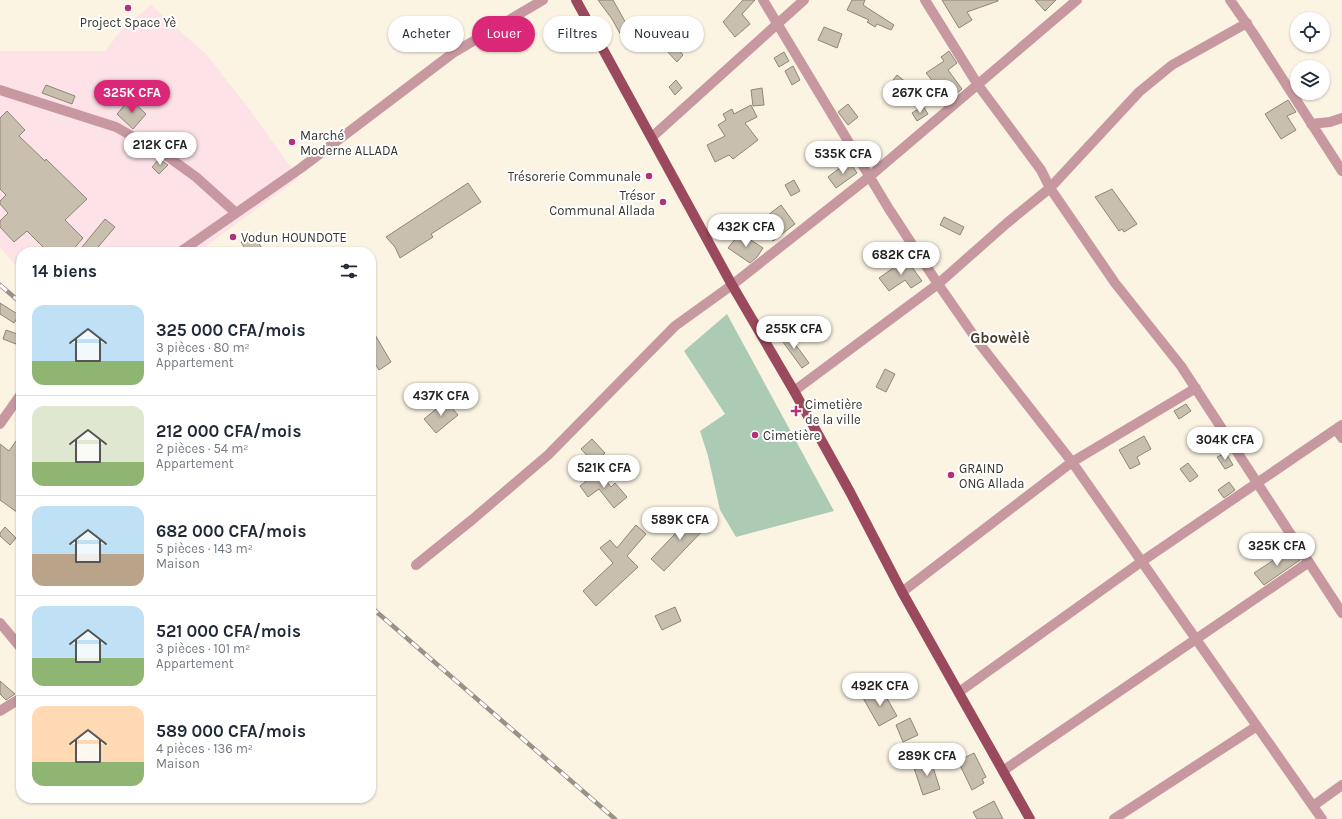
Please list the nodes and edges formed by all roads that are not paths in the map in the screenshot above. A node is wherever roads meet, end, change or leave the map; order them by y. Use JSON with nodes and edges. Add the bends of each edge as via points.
{"nodes":[{"id":1,"x":543,"y":0,"type":"edge"},
{"id":2,"x":576,"y":0,"type":"edge"},
{"id":3,"x":763,"y":0,"type":"edge"},
{"id":4,"x":804,"y":0,"type":"edge"},
{"id":5,"x":924,"y":0,"type":"edge"},
{"id":6,"x":1060,"y":0,"type":"edge"},
{"id":7,"x":1076,"y":0,"type":"edge"},
{"id":8,"x":1230,"y":0,"type":"edge"},
{"id":9,"x":1066,"y":9,"type":"junction"},
{"id":10,"x":1247,"y":23,"type":"junction"},
{"id":11,"x":779,"y":24,"type":"junction"},
{"id":12,"x":978,"y":85,"type":"junction"},
{"id":13,"x":0,"y":90,"type":"edge"},
{"id":14,"x":1342,"y":118,"type":"edge"},
{"id":15,"x":1311,"y":124,"type":"junction"},
{"id":16,"x":652,"y":137,"type":"junction"},
{"id":17,"x":1342,"y":171,"type":"edge"},
{"id":18,"x":870,"y":178,"type":"junction"},
{"id":19,"x":1050,"y":188,"type":"junction"},
{"id":20,"x":236,"y":213,"type":"junction"},
{"id":21,"x":187,"y":247,"type":"edge"},
{"id":22,"x":938,"y":284,"type":"junction"},
{"id":23,"x":732,"y":285,"type":"junction"},
{"id":24,"x":1196,"y":388,"type":"junction"},
{"id":25,"x":794,"y":391,"type":"junction"},
{"id":26,"x":16,"y":401,"type":"edge"},
{"id":27,"x":0,"y":424,"type":"edge"},
{"id":28,"x":1340,"y":431,"type":"edge"},
{"id":29,"x":1072,"y":462,"type":"junction"},
{"id":30,"x":1256,"y":483,"type":"junction"},
{"id":31,"x":1141,"y":562,"type":"junction"},
{"id":32,"x":1310,"y":562,"type":"junction"},
{"id":33,"x":416,"y":565,"type":"dead end"},
{"id":34,"x":902,"y":592,"type":"junction"},
{"id":35,"x":1342,"y":613,"type":"edge"},
{"id":36,"x":0,"y":623,"type":"edge"},
{"id":37,"x":1195,"y":638,"type":"junction"},
{"id":38,"x":16,"y":642,"type":"edge"},
{"id":39,"x":959,"y":692,"type":"junction"},
{"id":40,"x":16,"y":701,"type":"edge"},
{"id":41,"x":0,"y":711,"type":"edge"},
{"id":42,"x":1257,"y":726,"type":"junction"},
{"id":43,"x":1004,"y":770,"type":"junction"},
{"id":44,"x":1342,"y":785,"type":"edge"},
{"id":45,"x":1313,"y":806,"type":"junction"},
{"id":46,"x":1030,"y":819,"type":"edge"},
{"id":47,"x":1114,"y":819,"type":"edge"},
{"id":48,"x":1322,"y":819,"type":"edge"}],
"edges":[{"from":1,"to":20,"type":"street","via":[[453,53]]},
{"from":2,"to":16,"type":"main road"},
{"from":3,"to":11,"type":"street"},
{"from":4,"to":11,"type":"street"},
{"from":5,"to":12,"type":"street"},
{"from":6,"to":9,"type":"street"},
{"from":7,"to":9,"type":"street"},
{"from":8,"to":10,"type":"street"},
{"from":9,"to":12,"type":"street"},
{"from":10,"to":15,"type":"street"},
{"from":10,"to":19,"type":"street","via":[[1172,64],[1139,92]]},
{"from":11,"to":16,"type":"street"},
{"from":11,"to":18,"type":"street"},
{"from":12,"to":18,"type":"street"},
{"from":12,"to":19,"type":"street","via":[[1041,170]]},
{"from":13,"to":20,"type":"street","via":[[116,127],[167,156]]},
{"from":14,"to":15,"type":"street"},
{"from":15,"to":17,"type":"street"},
{"from":16,"to":23,"type":"main road"},
{"from":18,"to":22,"type":"street"},
{"from":18,"to":23,"type":"street"},
{"from":19,"to":22,"type":"street"},
{"from":19,"to":24,"type":"street","via":[[1115,283]]},
{"from":20,"to":21,"type":"street"},
{"from":22,"to":25,"type":"street"},
{"from":22,"to":29,"type":"street","via":[[979,343]]},
{"from":23,"to":25,"type":"main road"},
{"from":23,"to":33,"type":"street","via":[[675,326],[548,455]]},
{"from":24,"to":29,"type":"street"},
{"from":24,"to":30,"type":"street"},
{"from":25,"to":34,"type":"main road"},
{"from":26,"to":27,"type":"street"},
{"from":28,"to":30,"type":"street"},
{"from":29,"to":31,"type":"street"},
{"from":29,"to":34,"type":"street"},
{"from":30,"to":31,"type":"street"},
{"from":30,"to":32,"type":"street"},
{"from":31,"to":37,"type":"street"},
{"from":31,"to":39,"type":"street"},
{"from":32,"to":35,"type":"street"},
{"from":32,"to":37,"type":"street"},
{"from":34,"to":39,"type":"main road"},
{"from":36,"to":38,"type":"street"},
{"from":37,"to":42,"type":"street"},
{"from":37,"to":43,"type":"street"},
{"from":39,"to":43,"type":"main road"},
{"from":40,"to":41,"type":"street"},
{"from":42,"to":45,"type":"street"},
{"from":42,"to":47,"type":"street"},
{"from":43,"to":46,"type":"main road"},
{"from":44,"to":45,"type":"street"},
{"from":45,"to":48,"type":"street"}]}
